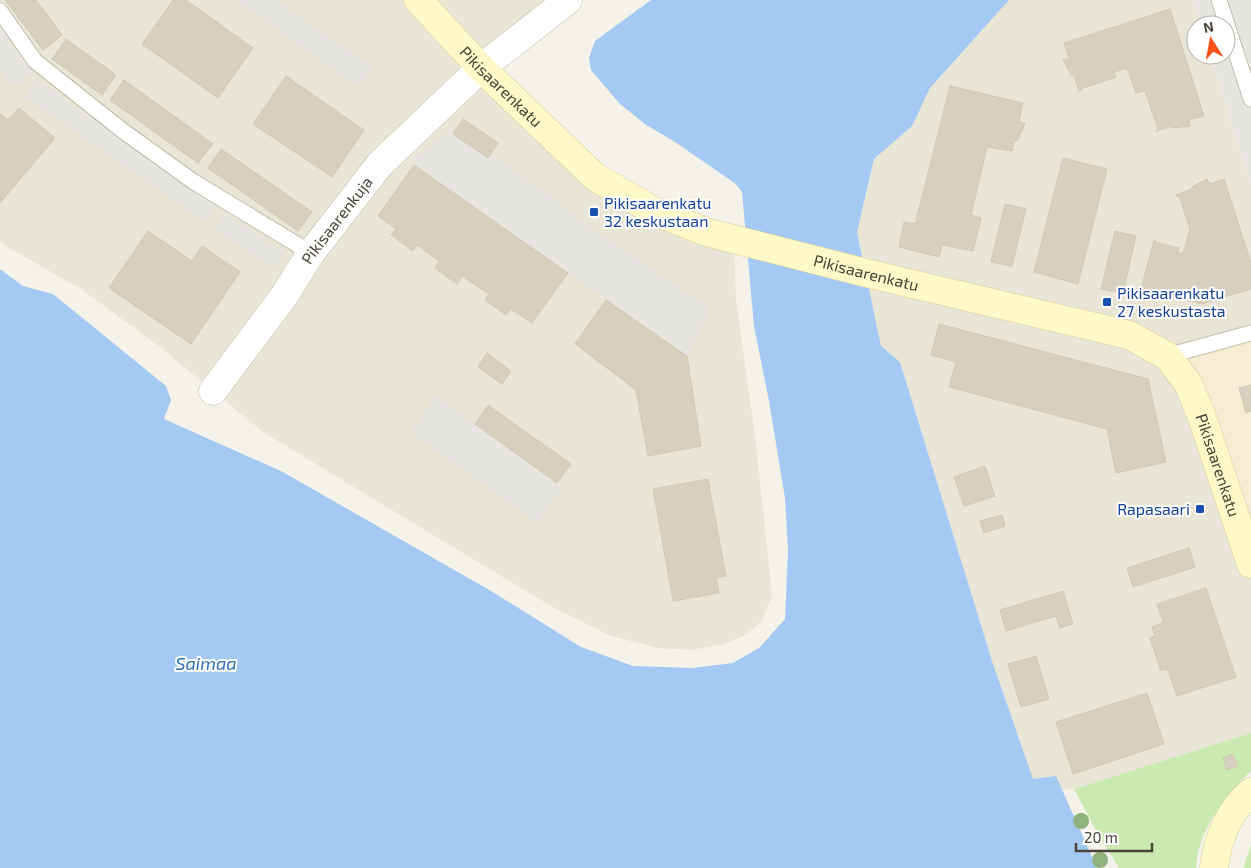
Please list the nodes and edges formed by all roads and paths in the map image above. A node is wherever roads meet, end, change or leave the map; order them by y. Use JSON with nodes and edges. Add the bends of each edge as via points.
{"nodes":[{"id":1,"x":418,"y":0,"type":"edge"},
{"id":2,"x":568,"y":0,"type":"edge"},
{"id":3,"x":1220,"y":0,"type":"edge"},
{"id":4,"x":0,"y":11,"type":"edge"},
{"id":5,"x":481,"y":68,"type":"junction"},
{"id":6,"x":1251,"y":99,"type":"edge"},
{"id":7,"x":312,"y":253,"type":"junction"},
{"id":8,"x":1251,"y":333,"type":"edge"},
{"id":9,"x":1167,"y":356,"type":"junction"},
{"id":10,"x":214,"y":391,"type":"dead end"},
{"id":11,"x":1251,"y":564,"type":"edge"},
{"id":12,"x":1251,"y":792,"type":"edge"},
{"id":13,"x":1214,"y":868,"type":"edge"}],
"edges":[{"from":1,"to":5,"type":"street","name":"Pikisaarenkatu"},
{"from":2,"to":5,"type":"street","name":"Pikisaarenkuja"},
{"from":3,"to":6,"type":"lane"},
{"from":4,"to":7,"type":"lane","via":[[34,61],[123,131],[194,182]]},
{"from":5,"to":7,"type":"street","name":"Pikisaarenkuja","via":[[380,164]]},
{"from":5,"to":9,"type":"street","name":"Pikisaarenkatu","via":[[595,177],[654,211],[706,232],[1129,335]]},
{"from":7,"to":10,"type":"street","name":"Pikisaarenkuja"},
{"from":8,"to":9,"type":"lane"},
{"from":9,"to":11,"type":"street","name":"Pikisaarenkatu","via":[[1188,383],[1201,414]]},
{"from":12,"to":13,"type":"street","via":[[1243,798],[1226,824]]}]}
